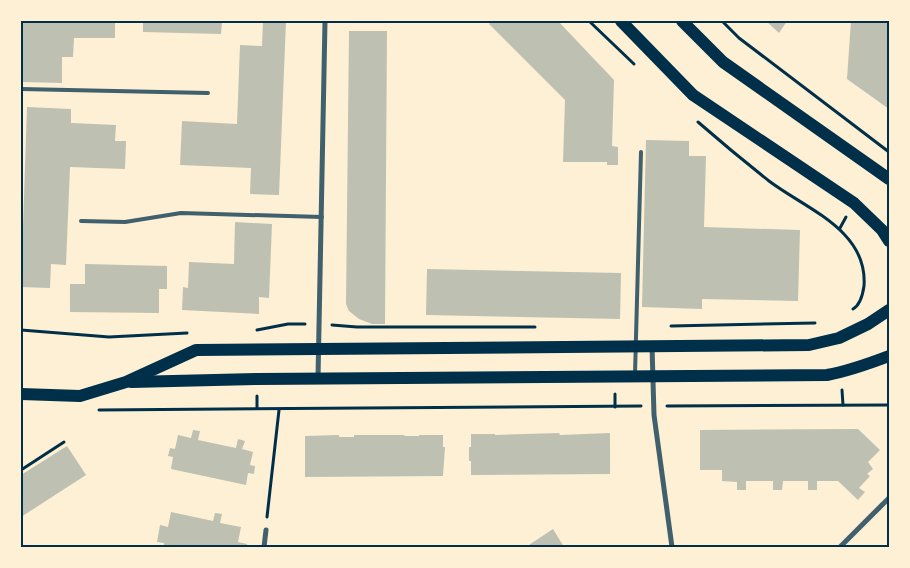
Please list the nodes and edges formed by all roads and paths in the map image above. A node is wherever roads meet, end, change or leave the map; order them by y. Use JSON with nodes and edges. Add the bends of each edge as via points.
{"nodes":[{"id":1,"x":325,"y":21,"type":"edge"},
{"id":2,"x":590,"y":21,"type":"edge"},
{"id":3,"x":622,"y":21,"type":"edge"},
{"id":4,"x":682,"y":21,"type":"edge"},
{"id":5,"x":722,"y":21,"type":"edge"},
{"id":6,"x":639,"y":68,"type":"dead end"},
{"id":7,"x":21,"y":90,"type":"edge"},
{"id":8,"x":208,"y":93,"type":"dead end"},
{"id":9,"x":691,"y":117,"type":"dead end"},
{"id":10,"x":640,"y":152,"type":"dead end"},
{"id":11,"x":889,"y":152,"type":"edge"},
{"id":12,"x":889,"y":179,"type":"edge"},
{"id":13,"x":322,"y":216,"type":"junction"},
{"id":14,"x":81,"y":221,"type":"dead end"},
{"id":15,"x":889,"y":241,"type":"edge"},
{"id":16,"x":889,"y":310,"type":"edge"},
{"id":17,"x":849,"y":311,"type":"dead end"},
{"id":18,"x":818,"y":323,"type":"dead end"},
{"id":19,"x":288,"y":324,"type":"dead end"},
{"id":20,"x":341,"y":325,"type":"dead end"},
{"id":21,"x":636,"y":326,"type":"junction"},
{"id":22,"x":540,"y":327,"type":"dead end"},
{"id":23,"x":21,"y":330,"type":"edge"},
{"id":24,"x":248,"y":330,"type":"dead end"},
{"id":25,"x":257,"y":330,"type":"junction"},
{"id":26,"x":188,"y":333,"type":"dead end"},
{"id":27,"x":258,"y":337,"type":"dead end"},
{"id":28,"x":636,"y":346,"type":"junction"},
{"id":29,"x":652,"y":346,"type":"junction"},
{"id":30,"x":318,"y":350,"type":"junction"},
{"id":31,"x":889,"y":356,"type":"edge"},
{"id":32,"x":635,"y":376,"type":"junction"},
{"id":33,"x":652,"y":376,"type":"junction"},
{"id":34,"x":318,"y":379,"type":"junction"},
{"id":35,"x":126,"y":382,"type":"junction"},
{"id":36,"x":21,"y":394,"type":"edge"},
{"id":37,"x":889,"y":405,"type":"edge"},
{"id":38,"x":653,"y":406,"type":"junction"},
{"id":39,"x":96,"y":410,"type":"dead end"},
{"id":40,"x":279,"y":410,"type":"junction"},
{"id":41,"x":64,"y":442,"type":"dead end"},
{"id":42,"x":21,"y":470,"type":"edge"},
{"id":43,"x":889,"y":498,"type":"edge"},
{"id":44,"x":266,"y":530,"type":"joint"},
{"id":45,"x":264,"y":547,"type":"edge"},
{"id":46,"x":672,"y":547,"type":"edge"},
{"id":47,"x":840,"y":547,"type":"edge"}],
"edges":[{"from":1,"to":13,"type":"street"},
{"from":2,"to":6,"type":"path"},
{"from":3,"to":15,"type":"main road","via":[[693,95],[854,203]]},
{"from":4,"to":12,"type":"main road","via":[[722,62]]},
{"from":5,"to":11,"type":"path"},
{"from":7,"to":8,"type":"lane"},
{"from":9,"to":17,"type":"path","via":[[770,182],[840,228],[856,249],[865,273],[863,292],[856,307]]},
{"from":10,"to":21,"type":"lane"},
{"from":13,"to":14,"type":"lane","via":[[181,213],[125,222]]},
{"from":13,"to":30,"type":"street"},
{"from":16,"to":29,"type":"main road","via":[[839,338],[810,345]]},
{"from":18,"to":21,"type":"path"},
{"from":19,"to":25,"type":"path"},
{"from":20,"to":22,"type":"path"},
{"from":21,"to":28,"type":"lane"},
{"from":23,"to":26,"type":"path","via":[[109,337]]},
{"from":24,"to":25,"type":"path"},
{"from":25,"to":27,"type":"path"},
{"from":28,"to":29,"type":"main road"},
{"from":28,"to":30,"type":"main road"},
{"from":28,"to":32,"type":"lane"},
{"from":29,"to":33,"type":"street"},
{"from":30,"to":34,"type":"street"},
{"from":30,"to":35,"type":"main road","via":[[196,350]]},
{"from":31,"to":33,"type":"main road","via":[[827,375]]},
{"from":32,"to":33,"type":"main road"},
{"from":32,"to":34,"type":"main road"},
{"from":33,"to":38,"type":"street"},
{"from":34,"to":35,"type":"main road"},
{"from":35,"to":36,"type":"main road","via":[[80,396]]},
{"from":37,"to":38,"type":"path"},
{"from":38,"to":40,"type":"path"},
{"from":38,"to":46,"type":"street"},
{"from":39,"to":40,"type":"path"},
{"from":40,"to":44,"type":"path"},
{"from":41,"to":42,"type":"path"},
{"from":43,"to":47,"type":"street"},
{"from":44,"to":45,"type":"street"}]}
